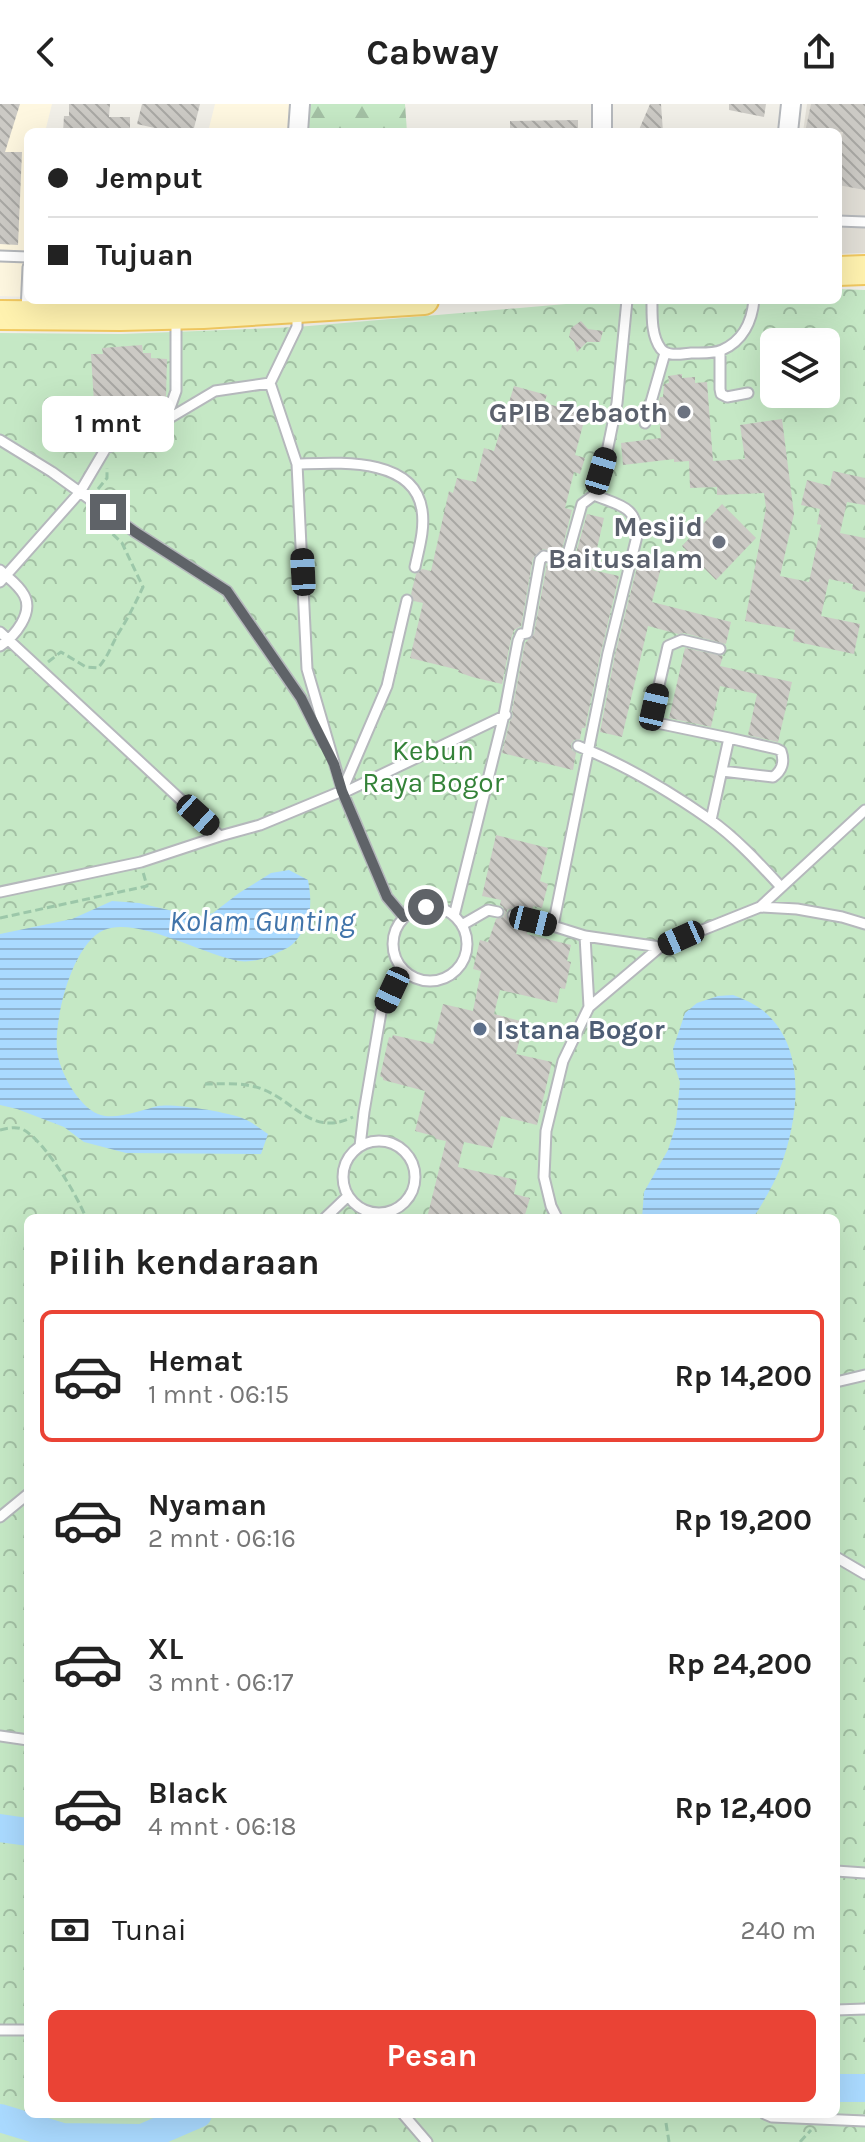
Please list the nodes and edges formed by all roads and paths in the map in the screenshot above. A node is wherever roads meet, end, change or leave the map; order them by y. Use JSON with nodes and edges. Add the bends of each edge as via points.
{"nodes":[{"id":1,"x":300,"y":104,"type":"edge"},
{"id":2,"x":602,"y":104,"type":"edge"},
{"id":3,"x":791,"y":104,"type":"edge"},
{"id":4,"x":298,"y":128,"type":"edge"},
{"id":5,"x":602,"y":128,"type":"edge"},
{"id":6,"x":788,"y":128,"type":"edge"},
{"id":7,"x":842,"y":221,"type":"edge"},
{"id":8,"x":865,"y":222,"type":"edge"},
{"id":9,"x":0,"y":256,"type":"edge"},
{"id":10,"x":24,"y":257,"type":"edge"},
{"id":11,"x":865,"y":270,"type":"edge"},
{"id":12,"x":842,"y":271,"type":"edge"},
{"id":13,"x":333,"y":304,"type":"edge"},
{"id":14,"x":627,"y":304,"type":"edge"},
{"id":15,"x":652,"y":304,"type":"edge"},
{"id":16,"x":753,"y":304,"type":"edge"},
{"id":17,"x":288,"y":306,"type":"edge"},
{"id":18,"x":69,"y":308,"type":"edge"},
{"id":19,"x":25,"y":311,"type":"edge"},
{"id":20,"x":176,"y":314,"type":"junction"},
{"id":21,"x":720,"y":352,"type":"junction"},
{"id":22,"x":665,"y":353,"type":"junction"},
{"id":23,"x":270,"y":383,"type":"junction"},
{"id":24,"x":748,"y":393,"type":"dead end"},
{"id":25,"x":166,"y":419,"type":"junction"},
{"id":26,"x":645,"y":423,"type":"dead end"},
{"id":27,"x":0,"y":440,"type":"edge"},
{"id":28,"x":297,"y":464,"type":"junction"},
{"id":29,"x":80,"y":492,"type":"junction"},
{"id":30,"x":594,"y":495,"type":"junction"},
{"id":31,"x":113,"y":534,"type":"dead end"},
{"id":32,"x":415,"y":567,"type":"dead end"},
{"id":33,"x":2,"y":576,"type":"edge"},
{"id":34,"x":407,"y":600,"type":"dead end"},
{"id":35,"x":0,"y":632,"type":"edge"},
{"id":36,"x":4,"y":643,"type":"edge"},
{"id":37,"x":720,"y":649,"type":"dead end"},
{"id":38,"x":39,"y":670,"type":"junction"},
{"id":39,"x":507,"y":715,"type":"junction"},
{"id":40,"x":729,"y":738,"type":"junction"},
{"id":41,"x":578,"y":746,"type":"dead end"},
{"id":42,"x":589,"y":750,"type":"junction"},
{"id":43,"x":334,"y":764,"type":"junction"},
{"id":44,"x":722,"y":771,"type":"junction"},
{"id":45,"x":342,"y":792,"type":"junction"},
{"id":46,"x":865,"y":810,"type":"edge"},
{"id":47,"x":711,"y":820,"type":"junction"},
{"id":48,"x":220,"y":836,"type":"junction"},
{"id":49,"x":141,"y":862,"type":"junction"},
{"id":50,"x":781,"y":887,"type":"junction"},
{"id":51,"x":0,"y":892,"type":"edge"},
{"id":52,"x":760,"y":907,"type":"junction"},
{"id":53,"x":498,"y":912,"type":"dead end"},
{"id":54,"x":513,"y":915,"type":"dead end"},
{"id":55,"x":454,"y":916,"type":"junction"},
{"id":56,"x":404,"y":917,"type":"junction"},
{"id":57,"x":0,"y":918,"type":"edge"},
{"id":58,"x":865,"y":924,"type":"edge"},
{"id":59,"x":462,"y":925,"type":"junction"},
{"id":60,"x":553,"y":926,"type":"junction"},
{"id":61,"x":585,"y":936,"type":"junction"},
{"id":62,"x":660,"y":947,"type":"junction"},
{"id":63,"x":402,"y":968,"type":"junction"},
{"id":64,"x":589,"y":1007,"type":"junction"},
{"id":65,"x":205,"y":1084,"type":"dead end"},
{"id":66,"x":364,"y":1112,"type":"junction"},
{"id":67,"x":0,"y":1130,"type":"edge"},
{"id":68,"x":360,"y":1146,"type":"junction"},
{"id":69,"x":348,"y":1196,"type":"junction"},
{"id":70,"x":551,"y":1206,"type":"junction"},
{"id":71,"x":84,"y":1214,"type":"edge"},
{"id":72,"x":329,"y":1214,"type":"edge"},
{"id":73,"x":383,"y":1214,"type":"edge"},
{"id":74,"x":392,"y":1214,"type":"edge"},
{"id":75,"x":548,"y":1214,"type":"edge"},
{"id":76,"x":555,"y":1214,"type":"edge"},
{"id":77,"x":865,"y":1375,"type":"edge"},
{"id":78,"x":840,"y":1381,"type":"edge"},
{"id":79,"x":24,"y":1497,"type":"edge"},
{"id":80,"x":0,"y":1517,"type":"edge"},
{"id":81,"x":840,"y":1559,"type":"edge"},
{"id":82,"x":865,"y":1574,"type":"edge"},
{"id":83,"x":0,"y":1736,"type":"edge"},
{"id":84,"x":24,"y":1739,"type":"edge"},
{"id":85,"x":840,"y":1871,"type":"edge"},
{"id":86,"x":865,"y":1873,"type":"edge"},
{"id":87,"x":865,"y":2009,"type":"edge"},
{"id":88,"x":840,"y":2010,"type":"edge"},
{"id":89,"x":0,"y":2030,"type":"edge"},
{"id":90,"x":24,"y":2030,"type":"edge"},
{"id":91,"x":406,"y":2118,"type":"edge"},
{"id":92,"x":795,"y":2118,"type":"edge"},
{"id":93,"x":865,"y":2121,"type":"edge"},
{"id":94,"x":666,"y":2123,"type":"dead end"},
{"id":95,"x":427,"y":2142,"type":"edge"},
{"id":96,"x":669,"y":2142,"type":"edge"}],
"edges":[{"from":1,"to":4,"type":"street"},
{"from":2,"to":5,"type":"street"},
{"from":3,"to":6,"type":"street"},
{"from":7,"to":8,"type":"lane"},
{"from":9,"to":10,"type":"lane"},
{"from":11,"to":12,"type":"main road"},
{"from":13,"to":17,"type":"main road"},
{"from":14,"to":30,"type":"lane","via":[[617,403]]},
{"from":15,"to":22,"type":"lane","via":[[653,328]]},
{"from":16,"to":21,"type":"lane","via":[[745,331]]},
{"from":17,"to":20,"type":"main road"},
{"from":17,"to":23,"type":"lane","via":[[297,327]]},
{"from":18,"to":19,"type":"main road"},
{"from":18,"to":20,"type":"main road"},
{"from":20,"to":25,"type":"lane","via":[[176,391]]},
{"from":21,"to":22,"type":"lane"},
{"from":21,"to":24,"type":"lane","via":[[721,394]]},
{"from":22,"to":26,"type":"lane"},
{"from":23,"to":25,"type":"lane","via":[[215,391]]},
{"from":23,"to":28,"type":"lane"},
{"from":25,"to":29,"type":"lane","via":[[106,448]]},
{"from":27,"to":29,"type":"lane"},
{"from":28,"to":32,"type":"lane","via":[[358,463],[403,479],[422,506]]},
{"from":28,"to":43,"type":"lane","via":[[307,669]]},
{"from":29,"to":33,"type":"lane"},
{"from":29,"to":43,"type":"lane","via":[[227,591],[301,698]]},
{"from":30,"to":39,"type":"lane","via":[[582,504],[568,562],[544,556],[540,560],[528,633],[518,641]]},
{"from":30,"to":42,"type":"lane","via":[[626,508],[637,519],[637,536],[604,652]]},
{"from":31,"to":38,"type":"path","via":[[143,587],[110,654],[98,668],[61,652]]},
{"from":33,"to":36,"type":"lane","via":[[22,592],[27,604],[21,624]]},
{"from":34,"to":45,"type":"lane","via":[[387,686]]},
{"from":35,"to":36,"type":"lane"},
{"from":36,"to":38,"type":"lane"},
{"from":37,"to":40,"type":"lane","via":[[682,640],[668,646],[654,707],[657,723]]},
{"from":38,"to":48,"type":"lane"},
{"from":39,"to":45,"type":"lane"},
{"from":39,"to":55,"type":"lane"},
{"from":40,"to":44,"type":"lane"},
{"from":40,"to":44,"type":"lane","via":[[781,751],[783,765],[773,777]]},
{"from":41,"to":42,"type":"lane"},
{"from":42,"to":47,"type":"lane"},
{"from":42,"to":60,"type":"lane"},
{"from":43,"to":45,"type":"lane"},
{"from":44,"to":47,"type":"lane"},
{"from":45,"to":48,"type":"lane"},
{"from":45,"to":56,"type":"lane","via":[[387,897]]},
{"from":46,"to":50,"type":"lane"},
{"from":47,"to":50,"type":"lane"},
{"from":48,"to":49,"type":"lane"},
{"from":49,"to":51,"type":"lane"},
{"from":49,"to":57,"type":"path","via":[[147,886]]},
{"from":50,"to":52,"type":"lane"},
{"from":52,"to":58,"type":"lane"},
{"from":52,"to":62,"type":"lane"},
{"from":53,"to":59,"type":"lane","via":[[488,910]]},
{"from":54,"to":60,"type":"lane"},
{"from":55,"to":56,"type":"lane","via":[[426,907]]},
{"from":55,"to":59,"type":"lane"},
{"from":56,"to":63,"type":"lane","via":[[394,940]]},
{"from":59,"to":63,"type":"lane","via":[[467,948],[457,970],[435,981],[411,976]]},
{"from":60,"to":61,"type":"lane"},
{"from":61,"to":62,"type":"lane"},
{"from":61,"to":64,"type":"lane"},
{"from":62,"to":64,"type":"lane"},
{"from":63,"to":66,"type":"lane","via":[[381,1012]]},
{"from":64,"to":70,"type":"lane","via":[[563,1061],[546,1131],[544,1177]]},
{"from":65,"to":66,"type":"path","via":[[262,1089],[322,1123],[336,1124]]},
{"from":66,"to":68,"type":"lane"},
{"from":67,"to":71,"type":"path","via":[[22,1128],[35,1139]]},
{"from":68,"to":69,"type":"lane","via":[[344,1168]]},
{"from":68,"to":74,"type":"lane","via":[[395,1144],[411,1161],[414,1185]]},
{"from":69,"to":72,"type":"lane"},
{"from":69,"to":73,"type":"lane","via":[[364,1210]]},
{"from":70,"to":75,"type":"lane"},
{"from":70,"to":76,"type":"lane"},
{"from":77,"to":78,"type":"lane"},
{"from":79,"to":80,"type":"lane"},
{"from":81,"to":82,"type":"lane"},
{"from":83,"to":84,"type":"lane"},
{"from":85,"to":86,"type":"lane"},
{"from":87,"to":88,"type":"lane"},
{"from":89,"to":90,"type":"lane"},
{"from":91,"to":95,"type":"lane"},
{"from":92,"to":93,"type":"lane"},
{"from":94,"to":96,"type":"path"}]}
